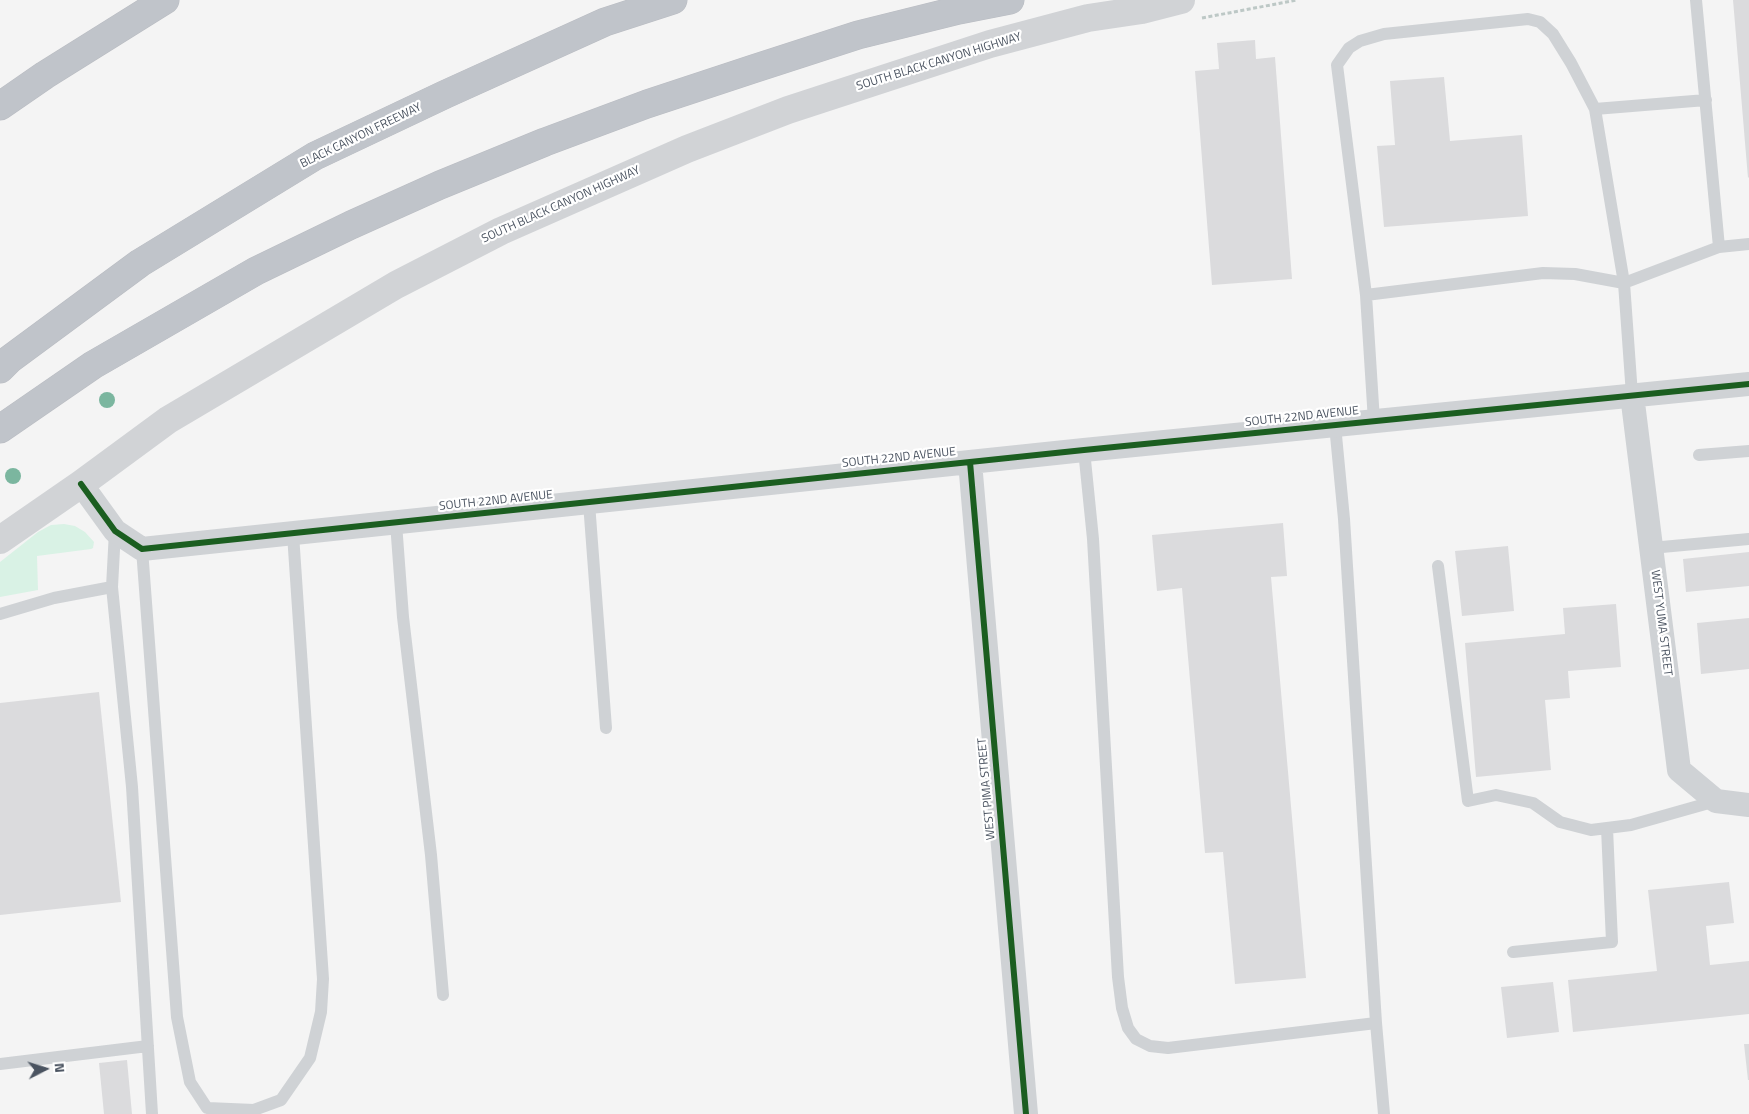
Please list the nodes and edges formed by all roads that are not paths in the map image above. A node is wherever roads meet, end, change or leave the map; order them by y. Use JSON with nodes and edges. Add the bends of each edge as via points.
{"nodes":[{"id":1,"x":165,"y":0,"type":"edge"},
{"id":2,"x":673,"y":0,"type":"edge"},
{"id":3,"x":1010,"y":0,"type":"edge"},
{"id":4,"x":1181,"y":0,"type":"edge"},
{"id":5,"x":1696,"y":0,"type":"edge"},
{"id":6,"x":1706,"y":100,"type":"junction"},
{"id":7,"x":0,"y":106,"type":"edge"},
{"id":8,"x":1595,"y":109,"type":"junction"},
{"id":9,"x":1749,"y":244,"type":"edge"},
{"id":10,"x":1720,"y":247,"type":"junction"},
{"id":11,"x":1624,"y":283,"type":"junction"},
{"id":12,"x":1366,"y":295,"type":"junction"},
{"id":13,"x":0,"y":368,"type":"edge"},
{"id":14,"x":1749,"y":384,"type":"edge"},
{"id":15,"x":1632,"y":395,"type":"junction"},
{"id":16,"x":1374,"y":421,"type":"junction"},
{"id":17,"x":1336,"y":425,"type":"junction"},
{"id":18,"x":0,"y":429,"type":"edge"},
{"id":19,"x":1084,"y":450,"type":"junction"},
{"id":20,"x":1749,"y":451,"type":"edge"},
{"id":21,"x":1698,"y":455,"type":"dead end"},
{"id":22,"x":970,"y":462,"type":"junction"},
{"id":23,"x":81,"y":484,"type":"junction"},
{"id":24,"x":589,"y":502,"type":"junction"},
{"id":25,"x":396,"y":523,"type":"junction"},
{"id":26,"x":114,"y":532,"type":"junction"},
{"id":27,"x":293,"y":534,"type":"junction"},
{"id":28,"x":1749,"y":539,"type":"edge"},
{"id":29,"x":0,"y":540,"type":"edge"},
{"id":30,"x":1651,"y":548,"type":"junction"},
{"id":31,"x":142,"y":549,"type":"junction"},
{"id":32,"x":1438,"y":566,"type":"dead end"},
{"id":33,"x":112,"y":586,"type":"junction"},
{"id":34,"x":0,"y":614,"type":"edge"},
{"id":35,"x":606,"y":728,"type":"dead end"},
{"id":36,"x":1716,"y":801,"type":"junction"},
{"id":37,"x":1749,"y":805,"type":"edge"},
{"id":38,"x":1607,"y":828,"type":"junction"},
{"id":39,"x":1514,"y":952,"type":"dead end"},
{"id":40,"x":443,"y":994,"type":"dead end"},
{"id":41,"x":1376,"y":1023,"type":"junction"},
{"id":42,"x":148,"y":1046,"type":"junction"},
{"id":43,"x":0,"y":1064,"type":"edge"},
{"id":44,"x":152,"y":1114,"type":"edge"},
{"id":45,"x":1026,"y":1114,"type":"edge"},
{"id":46,"x":1384,"y":1114,"type":"edge"}],
"edges":[{"from":1,"to":7,"type":"highway","via":[[45,74]]},
{"from":2,"to":13,"type":"highway","name":"BLACK CANYON FREEWAY","via":[[605,22],[316,156],[140,263]]},
{"from":3,"to":18,"type":"highway","via":[[858,36],[752,69],[647,104],[440,184],[256,271],[93,365]]},
{"from":4,"to":23,"type":"main road","name":"SOUTH BLACK CANYON HIGHWAY","via":[[1088,18],[990,44],[788,110],[686,149],[501,231],[396,285],[168,420]]},
{"from":5,"to":6,"type":"lane"},
{"from":6,"to":8,"type":"lane"},
{"from":6,"to":10,"type":"lane"},
{"from":8,"to":11,"type":"lane"},
{"from":8,"to":12,"type":"lane","via":[[1553,34],[1540,22],[1528,19],[1384,34],[1349,48],[1336,66]]},
{"from":9,"to":10,"type":"lane"},
{"from":10,"to":11,"type":"lane"},
{"from":11,"to":12,"type":"lane","via":[[1575,274],[1543,273]]},
{"from":11,"to":15,"type":"lane"},
{"from":12,"to":16,"type":"lane"},
{"from":14,"to":15,"type":"street","name":"SOUTH 22ND AVENUE"},
{"from":15,"to":16,"type":"street","name":"SOUTH 22ND AVENUE"},
{"from":15,"to":30,"type":"street","name":"WEST YUMA STREET"},
{"from":16,"to":17,"type":"street","name":"SOUTH 22ND AVENUE"},
{"from":17,"to":19,"type":"street","name":"SOUTH 22ND AVENUE"},
{"from":17,"to":41,"type":"lane"},
{"from":19,"to":22,"type":"street","name":"SOUTH 22ND AVENUE"},
{"from":19,"to":41,"type":"lane","via":[[1093,539],[1118,977],[1128,1028],[1136,1039],[1150,1046],[1168,1048]]},
{"from":20,"to":21,"type":"lane"},
{"from":22,"to":24,"type":"street","name":"SOUTH 22ND AVENUE"},
{"from":22,"to":45,"type":"street","name":"WEST PIMA STREET"},
{"from":23,"to":26,"type":"street"},
{"from":23,"to":29,"type":"main road","name":"SOUTH BLACK CANYON HIGHWAY"},
{"from":24,"to":25,"type":"street","name":"SOUTH 22ND AVENUE"},
{"from":24,"to":35,"type":"lane"},
{"from":25,"to":27,"type":"street","name":"SOUTH 22ND AVENUE"},
{"from":25,"to":40,"type":"lane"},
{"from":26,"to":31,"type":"street"},
{"from":26,"to":33,"type":"lane"},
{"from":27,"to":31,"type":"street","name":"SOUTH 22ND AVENUE"},
{"from":27,"to":31,"type":"lane","via":[[323,979],[321,1012],[310,1058],[281,1100],[254,1110],[207,1108],[190,1082],[177,1017]]},
{"from":28,"to":30,"type":"lane"},
{"from":30,"to":36,"type":"street","name":"WEST YUMA STREET","via":[[1680,770]]},
{"from":32,"to":38,"type":"lane","via":[[1468,801],[1496,795],[1534,803],[1560,822],[1591,830]]},
{"from":33,"to":34,"type":"lane"},
{"from":33,"to":42,"type":"lane","via":[[132,787]]},
{"from":36,"to":37,"type":"street"},
{"from":36,"to":38,"type":"lane","via":[[1631,825]]},
{"from":38,"to":39,"type":"lane","via":[[1612,942]]},
{"from":41,"to":46,"type":"lane"},
{"from":42,"to":43,"type":"lane"},
{"from":42,"to":44,"type":"lane"}]}
